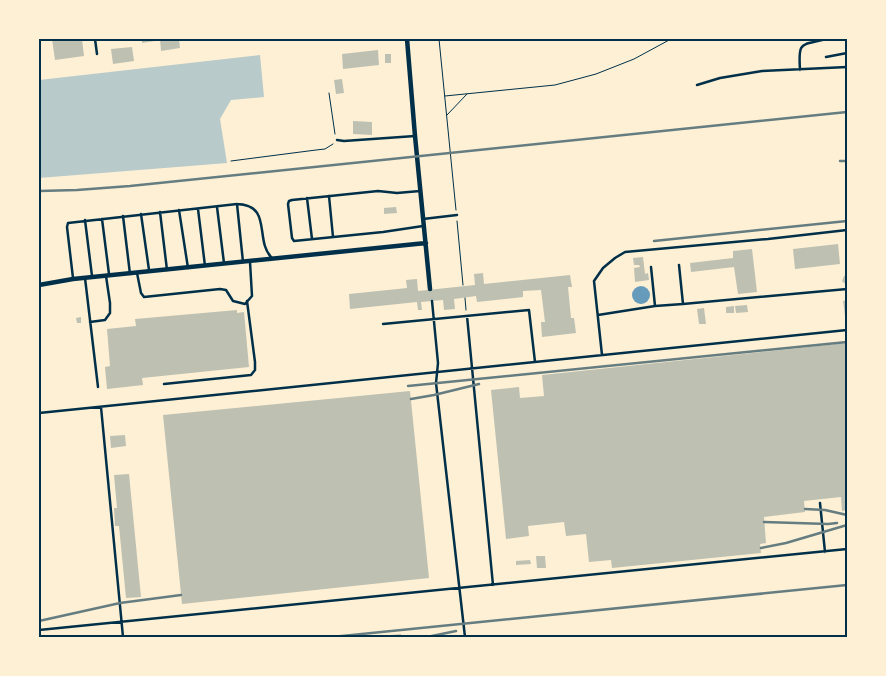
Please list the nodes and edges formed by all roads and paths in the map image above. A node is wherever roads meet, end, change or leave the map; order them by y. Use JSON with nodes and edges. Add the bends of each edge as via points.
{"nodes":[{"id":1,"x":95,"y":39,"type":"edge"},
{"id":2,"x":407,"y":39,"type":"edge"},
{"id":3,"x":439,"y":39,"type":"edge"},
{"id":4,"x":671,"y":39,"type":"edge"},
{"id":5,"x":826,"y":39,"type":"edge"},
{"id":6,"x":847,"y":53,"type":"edge"},
{"id":7,"x":97,"y":54,"type":"dead end"},
{"id":8,"x":826,"y":57,"type":"dead end"},
{"id":9,"x":847,"y":67,"type":"edge"},
{"id":10,"x":800,"y":70,"type":"junction"},
{"id":11,"x":697,"y":85,"type":"dead end"},
{"id":12,"x":329,"y":93,"type":"dead end"},
{"id":13,"x":468,"y":94,"type":"junction"},
{"id":14,"x":445,"y":96,"type":"junction"},
{"id":15,"x":447,"y":115,"type":"junction"},
{"id":16,"x":415,"y":136,"type":"junction"},
{"id":17,"x":337,"y":140,"type":"junction"},
{"id":18,"x":231,"y":161,"type":"dead end"},
{"id":19,"x":420,"y":191,"type":"junction"},
{"id":20,"x":329,"y":196,"type":"junction"},
{"id":21,"x":307,"y":198,"type":"junction"},
{"id":22,"x":237,"y":204,"type":"junction"},
{"id":23,"x":217,"y":206,"type":"junction"},
{"id":24,"x":198,"y":208,"type":"junction"},
{"id":25,"x":179,"y":210,"type":"junction"},
{"id":26,"x":160,"y":212,"type":"junction"},
{"id":27,"x":141,"y":214,"type":"junction"},
{"id":28,"x":457,"y":215,"type":"junction"},
{"id":29,"x":123,"y":216,"type":"junction"},
{"id":30,"x":102,"y":219,"type":"junction"},
{"id":31,"x":423,"y":219,"type":"junction"},
{"id":32,"x":85,"y":220,"type":"junction"},
{"id":33,"x":424,"y":225,"type":"junction"},
{"id":34,"x":847,"y":230,"type":"edge"},
{"id":35,"x":333,"y":237,"type":"junction"},
{"id":36,"x":312,"y":239,"type":"junction"},
{"id":37,"x":426,"y":243,"type":"junction"},
{"id":38,"x":274,"y":259,"type":"junction"},
{"id":39,"x":243,"y":262,"type":"junction"},
{"id":40,"x":250,"y":262,"type":"junction"},
{"id":41,"x":224,"y":264,"type":"junction"},
{"id":42,"x":679,"y":265,"type":"dead end"},
{"id":43,"x":205,"y":266,"type":"junction"},
{"id":44,"x":651,"y":267,"type":"dead end"},
{"id":45,"x":188,"y":268,"type":"junction"},
{"id":46,"x":167,"y":270,"type":"junction"},
{"id":47,"x":149,"y":272,"type":"junction"},
{"id":48,"x":136,"y":273,"type":"junction"},
{"id":49,"x":130,"y":274,"type":"junction"},
{"id":50,"x":108,"y":276,"type":"junction"},
{"id":51,"x":85,"y":278,"type":"junction"},
{"id":52,"x":92,"y":278,"type":"junction"},
{"id":53,"x":73,"y":279,"type":"junction"},
{"id":54,"x":39,"y":284,"type":"edge"},
{"id":55,"x":464,"y":285,"type":"dead end"},
{"id":56,"x":430,"y":289,"type":"dead end"},
{"id":57,"x":847,"y":289,"type":"edge"},
{"id":58,"x":465,"y":298,"type":"dead end"},
{"id":59,"x":247,"y":301,"type":"junction"},
{"id":60,"x":432,"y":301,"type":"dead end"},
{"id":61,"x":683,"y":304,"type":"junction"},
{"id":62,"x":655,"y":306,"type":"junction"},
{"id":63,"x":598,"y":314,"type":"junction"},
{"id":64,"x":466,"y":316,"type":"junction"},
{"id":65,"x":434,"y":319,"type":"junction"},
{"id":66,"x":90,"y":322,"type":"junction"},
{"id":67,"x":383,"y":324,"type":"dead end"},
{"id":68,"x":847,"y":330,"type":"edge"},
{"id":69,"x":602,"y":355,"type":"junction"},
{"id":70,"x":534,"y":362,"type":"junction"},
{"id":71,"x":472,"y":369,"type":"junction"},
{"id":72,"x":437,"y":372,"type":"junction"},
{"id":73,"x":164,"y":384,"type":"dead end"},
{"id":74,"x":98,"y":387,"type":"dead end"},
{"id":75,"x":101,"y":407,"type":"junction"},
{"id":76,"x":39,"y":413,"type":"edge"},
{"id":77,"x":820,"y":503,"type":"dead end"},
{"id":78,"x":847,"y":549,"type":"edge"},
{"id":79,"x":825,"y":552,"type":"junction"},
{"id":80,"x":493,"y":585,"type":"junction"},
{"id":81,"x":459,"y":588,"type":"junction"},
{"id":82,"x":122,"y":622,"type":"junction"},
{"id":83,"x":39,"y":630,"type":"edge"},
{"id":84,"x":123,"y":637,"type":"edge"},
{"id":85,"x":465,"y":637,"type":"edge"}],
"edges":[{"from":1,"to":7,"type":"lane"},
{"from":2,"to":16,"type":"street"},
{"from":3,"to":14,"type":"path"},
{"from":4,"to":13,"type":"path","via":[[634,59],[555,85]]},
{"from":5,"to":10,"type":"lane","via":[[802,46]]},
{"from":6,"to":8,"type":"lane"},
{"from":9,"to":10,"type":"lane"},
{"from":10,"to":11,"type":"lane","via":[[720,78]]},
{"from":12,"to":17,"type":"path"},
{"from":13,"to":14,"type":"path"},
{"from":13,"to":15,"type":"path"},
{"from":14,"to":15,"type":"path"},
{"from":15,"to":28,"type":"path"},
{"from":16,"to":17,"type":"lane"},
{"from":16,"to":19,"type":"street"},
{"from":17,"to":18,"type":"path","via":[[325,149]]},
{"from":19,"to":20,"type":"lane"},
{"from":19,"to":31,"type":"street"},
{"from":20,"to":21,"type":"lane"},
{"from":20,"to":35,"type":"lane"},
{"from":21,"to":36,"type":"lane"},
{"from":21,"to":36,"type":"lane","via":[[289,201],[292,238],[295,241]]},
{"from":22,"to":23,"type":"lane"},
{"from":22,"to":38,"type":"lane","via":[[248,206],[259,215],[264,245]]},
{"from":22,"to":39,"type":"lane"},
{"from":23,"to":24,"type":"lane"},
{"from":23,"to":41,"type":"lane"},
{"from":24,"to":25,"type":"lane"},
{"from":24,"to":43,"type":"lane"},
{"from":25,"to":26,"type":"lane"},
{"from":25,"to":45,"type":"lane"},
{"from":26,"to":27,"type":"lane"},
{"from":26,"to":46,"type":"lane"},
{"from":27,"to":29,"type":"lane"},
{"from":27,"to":47,"type":"lane"},
{"from":28,"to":31,"type":"lane"},
{"from":28,"to":55,"type":"path"},
{"from":29,"to":30,"type":"lane"},
{"from":29,"to":49,"type":"lane"},
{"from":30,"to":32,"type":"lane"},
{"from":30,"to":50,"type":"lane"},
{"from":31,"to":33,"type":"street"},
{"from":32,"to":52,"type":"lane"},
{"from":32,"to":53,"type":"lane","via":[[67,225]]},
{"from":33,"to":35,"type":"lane"},
{"from":33,"to":37,"type":"street"},
{"from":34,"to":63,"type":"lane","via":[[625,252],[603,268],[594,281]]},
{"from":35,"to":36,"type":"lane"},
{"from":37,"to":38,"type":"street"},
{"from":37,"to":56,"type":"street"},
{"from":38,"to":40,"type":"street"},
{"from":39,"to":40,"type":"street"},
{"from":39,"to":41,"type":"street"},
{"from":40,"to":59,"type":"lane","via":[[252,296]]},
{"from":41,"to":43,"type":"street"},
{"from":42,"to":61,"type":"lane"},
{"from":43,"to":45,"type":"street"},
{"from":44,"to":62,"type":"lane"},
{"from":45,"to":46,"type":"street"},
{"from":46,"to":47,"type":"street"},
{"from":47,"to":48,"type":"street"},
{"from":48,"to":49,"type":"street"},
{"from":48,"to":59,"type":"lane","via":[[140,294],[144,297],[220,289],[226,290],[232,301],[245,304]]},
{"from":49,"to":50,"type":"street"},
{"from":50,"to":52,"type":"street"},
{"from":50,"to":66,"type":"lane","via":[[110,313],[105,320]]},
{"from":51,"to":52,"type":"street"},
{"from":51,"to":53,"type":"street"},
{"from":51,"to":66,"type":"lane"},
{"from":53,"to":54,"type":"street"},
{"from":57,"to":61,"type":"lane"},
{"from":58,"to":64,"type":"path"},
{"from":59,"to":73,"type":"lane","via":[[255,362],[251,375]]},
{"from":60,"to":65,"type":"lane"},
{"from":61,"to":62,"type":"lane"},
{"from":62,"to":63,"type":"lane"},
{"from":63,"to":69,"type":"lane"},
{"from":64,"to":65,"type":"lane"},
{"from":64,"to":70,"type":"lane","via":[[529,310]]},
{"from":64,"to":71,"type":"lane"},
{"from":65,"to":67,"type":"lane"},
{"from":65,"to":72,"type":"lane"},
{"from":66,"to":74,"type":"lane"},
{"from":68,"to":69,"type":"lane"},
{"from":69,"to":70,"type":"lane"},
{"from":70,"to":71,"type":"lane"},
{"from":71,"to":72,"type":"lane"},
{"from":71,"to":80,"type":"lane"},
{"from":72,"to":75,"type":"lane"},
{"from":72,"to":81,"type":"lane"},
{"from":75,"to":76,"type":"lane"},
{"from":75,"to":82,"type":"lane"},
{"from":77,"to":79,"type":"lane"},
{"from":78,"to":79,"type":"lane"},
{"from":79,"to":80,"type":"lane"},
{"from":80,"to":81,"type":"lane"},
{"from":81,"to":82,"type":"lane"},
{"from":81,"to":85,"type":"lane"},
{"from":82,"to":83,"type":"lane"},
{"from":82,"to":84,"type":"lane"}]}
